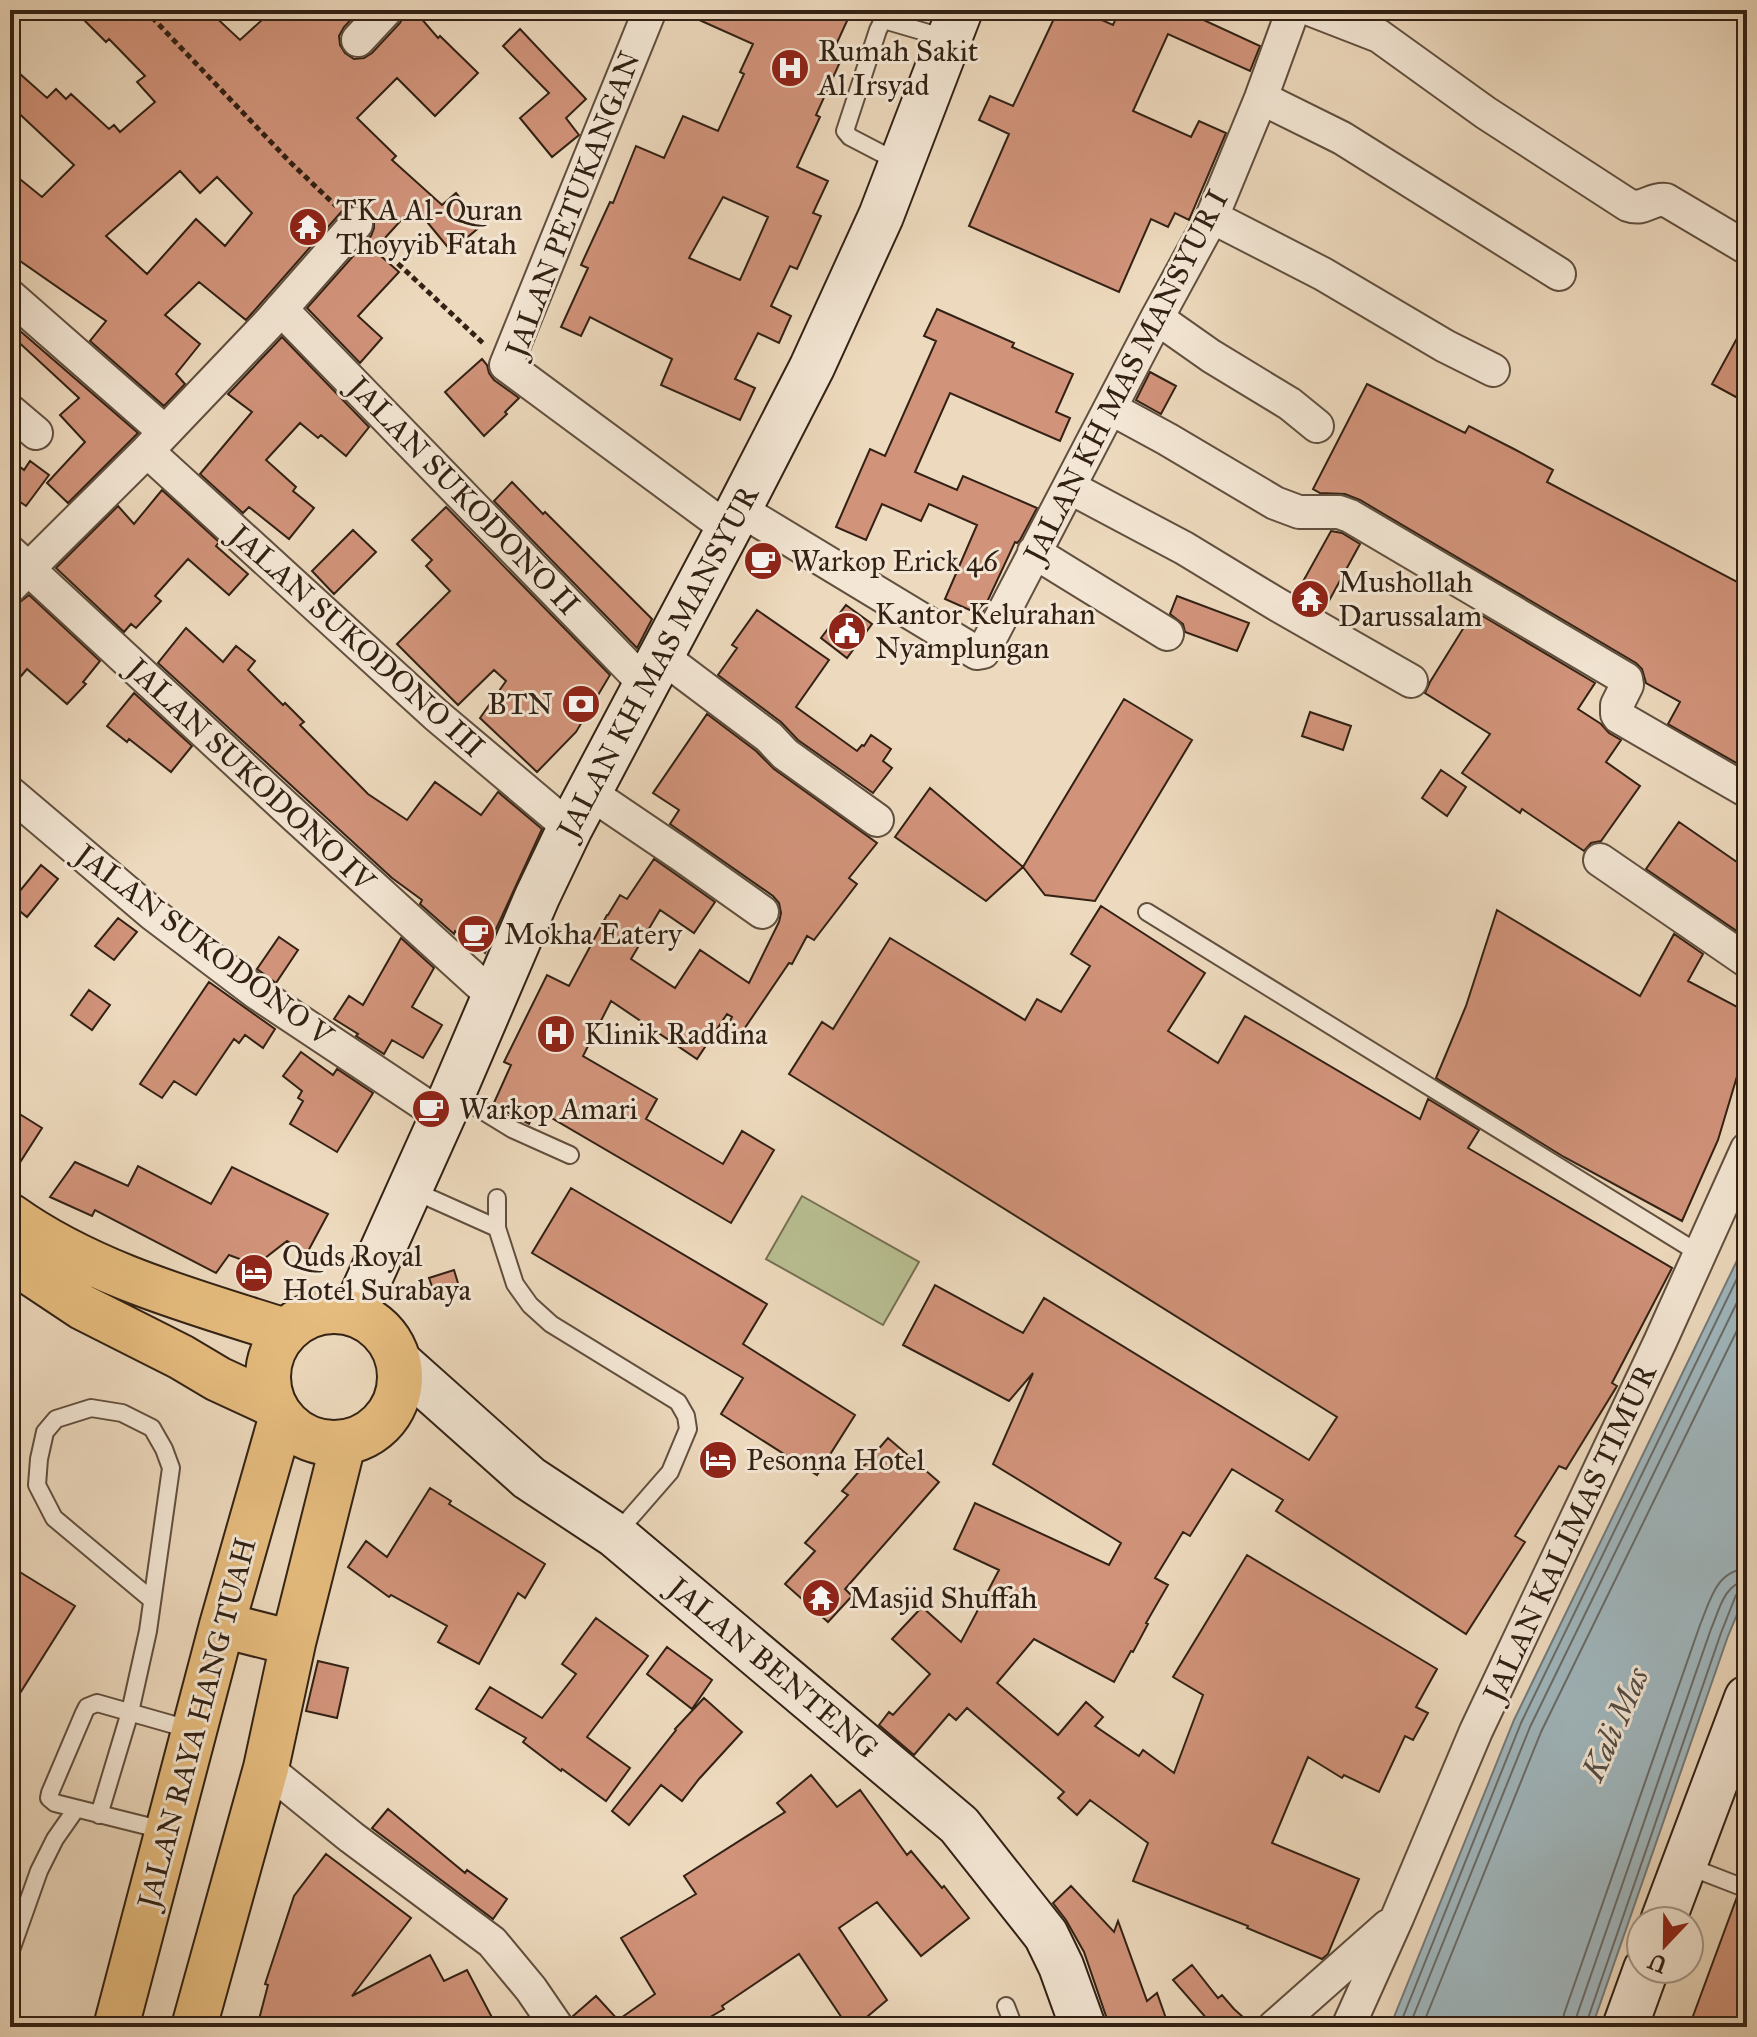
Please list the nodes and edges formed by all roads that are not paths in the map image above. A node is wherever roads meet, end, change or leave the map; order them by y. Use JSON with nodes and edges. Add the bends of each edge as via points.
{"nodes":[{"id":1,"x":386,"y":10,"type":"edge"},
{"id":2,"x":650,"y":10,"type":"edge"},
{"id":3,"x":1293,"y":10,"type":"edge"},
{"id":4,"x":1312,"y":10,"type":"edge"},
{"id":5,"x":954,"y":24,"type":"edge"},
{"id":6,"x":358,"y":40,"type":"dead end"},
{"id":7,"x":1261,"y":98,"type":"junction"},
{"id":8,"x":901,"y":163,"type":"junction"},
{"id":9,"x":1212,"y":217,"type":"junction"},
{"id":10,"x":356,"y":224,"type":"road end"},
{"id":11,"x":1747,"y":248,"type":"edge"},
{"id":12,"x":1559,"y":274,"type":"dead end"},
{"id":13,"x":10,"y":296,"type":"edge"},
{"id":14,"x":281,"y":309,"type":"junction"},
{"id":15,"x":1157,"y":318,"type":"junction"},
{"id":16,"x":1493,"y":370,"type":"dead end"},
{"id":17,"x":1110,"y":408,"type":"junction"},
{"id":18,"x":10,"y":411,"type":"edge"},
{"id":19,"x":1317,"y":426,"type":"dead end"},
{"id":20,"x":36,"y":433,"type":"dead end"},
{"id":21,"x":156,"y":442,"type":"junction"},
{"id":22,"x":1069,"y":487,"type":"junction"},
{"id":23,"x":734,"y":519,"type":"junction"},
{"id":24,"x":1034,"y":552,"type":"junction"},
{"id":25,"x":16,"y":570,"type":"edge"},
{"id":26,"x":1167,"y":634,"type":"dead end"},
{"id":27,"x":653,"y":670,"type":"junction"},
{"id":28,"x":1411,"y":681,"type":"dead end"},
{"id":29,"x":1747,"y":791,"type":"edge"},
{"id":30,"x":10,"y":793,"type":"edge"},
{"id":31,"x":580,"y":811,"type":"junction"},
{"id":32,"x":877,"y":820,"type":"dead end"},
{"id":33,"x":1600,"y":860,"type":"dead end"},
{"id":34,"x":762,"y":912,"type":"dead end"},
{"id":35,"x":1147,"y":912,"type":"dead end"},
{"id":36,"x":1747,"y":961,"type":"edge"},
{"id":37,"x":494,"y":997,"type":"junction"},
{"id":38,"x":448,"y":1105,"type":"junction"},
{"id":39,"x":1747,"y":1149,"type":"edge"},
{"id":40,"x":570,"y":1155,"type":"dead end"},
{"id":41,"x":411,"y":1189,"type":"junction"},
{"id":42,"x":497,"y":1198,"type":"dead end"},
{"id":43,"x":10,"y":1216,"type":"edge"},
{"id":44,"x":497,"y":1228,"type":"junction"},
{"id":45,"x":1700,"y":1254,"type":"junction"},
{"id":46,"x":10,"y":1259,"type":"edge"},
{"id":47,"x":354,"y":1313,"type":"junction"},
{"id":48,"x":285,"y":1331,"type":"junction"},
{"id":49,"x":400,"y":1363,"type":"junction"},
{"id":50,"x":277,"y":1412,"type":"junction"},
{"id":51,"x":343,"y":1444,"type":"junction"},
{"id":52,"x":615,"y":1535,"type":"junction"},
{"id":53,"x":152,"y":1600,"type":"junction"},
{"id":54,"x":222,"y":1625,"type":"junction"},
{"id":55,"x":293,"y":1643,"type":"junction"},
{"id":56,"x":130,"y":1712,"type":"junction"},
{"id":57,"x":1744,"y":1717,"type":"edge"},
{"id":58,"x":179,"y":1726,"type":"junction"},
{"id":59,"x":266,"y":1768,"type":"junction"},
{"id":60,"x":76,"y":1809,"type":"junction"},
{"id":61,"x":99,"y":1815,"type":"junction"},
{"id":62,"x":150,"y":1828,"type":"junction"},
{"id":63,"x":1684,"y":1864,"type":"junction"},
{"id":64,"x":1747,"y":1889,"type":"edge"},
{"id":65,"x":1669,"y":1905,"type":"edge"},
{"id":66,"x":1397,"y":1918,"type":"junction"},
{"id":67,"x":10,"y":1953,"type":"edge"},
{"id":68,"x":1640,"y":1985,"type":"edge"},
{"id":69,"x":1006,"y":2006,"type":"dead end"},
{"id":70,"x":116,"y":2027,"type":"edge"},
{"id":71,"x":194,"y":2027,"type":"edge"},
{"id":72,"x":557,"y":2027,"type":"edge"},
{"id":73,"x":1014,"y":2027,"type":"edge"},
{"id":74,"x":1083,"y":2027,"type":"edge"},
{"id":75,"x":1274,"y":2027,"type":"edge"},
{"id":76,"x":1348,"y":2027,"type":"edge"},
{"id":77,"x":1625,"y":2027,"type":"edge"}],
"edges":[{"from":1,"to":6,"type":"street"},
{"from":2,"to":23,"type":"street","name":"JALAN PETUKANGAN","via":[[506,365]]},
{"from":3,"to":7,"type":"street","name":"JALAN KH MAS MANSYUR I"},
{"from":4,"to":11,"type":"street","via":[[1379,36],[1628,205],[1637,208],[1666,200]]},
{"from":5,"to":8,"type":"street","name":"JALAN KH MAS MANSYUR"},
{"from":5,"to":8,"type":"lane","via":[[887,21],[878,30],[845,131]]},
{"from":7,"to":9,"type":"street","name":"JALAN KH MAS MANSYUR I"},
{"from":7,"to":12,"type":"street","via":[[1342,138]]},
{"from":8,"to":23,"type":"street","name":"JALAN KH MAS MANSYUR","via":[[818,353]]},
{"from":9,"to":15,"type":"street","name":"JALAN KH MAS MANSYUR I"},
{"from":9,"to":16,"type":"street"},
{"from":10,"to":14,"type":"street"},
{"from":13,"to":21,"type":"street","name":"JALAN SUKODONO III"},
{"from":14,"to":21,"type":"street"},
{"from":14,"to":27,"type":"street","name":"JALAN SUKODONO II"},
{"from":15,"to":17,"type":"street","name":"JALAN KH MAS MANSYUR I"},
{"from":15,"to":19,"type":"street"},
{"from":17,"to":22,"type":"street","name":"JALAN KH MAS MANSYUR I"},
{"from":17,"to":29,"type":"street","via":[[1275,503],[1299,512],[1350,516],[1626,679],[1617,705],[1619,717]]},
{"from":18,"to":20,"type":"street"},
{"from":21,"to":25,"type":"street"},
{"from":21,"to":31,"type":"street","name":"JALAN SUKODONO III","via":[[436,715]]},
{"from":22,"to":24,"type":"street","name":"JALAN KH MAS MANSYUR I"},
{"from":22,"to":28,"type":"street"},
{"from":23,"to":24,"type":"street","name":"JALAN KH MAS MANSYUR I","via":[[979,653]]},
{"from":23,"to":27,"type":"street","name":"JALAN KH MAS MANSYUR"},
{"from":24,"to":26,"type":"street"},
{"from":25,"to":37,"type":"street","name":"JALAN SUKODONO IV"},
{"from":27,"to":31,"type":"street","name":"JALAN KH MAS MANSYUR"},
{"from":27,"to":32,"type":"street","name":"JALAN SUKODONO II","via":[[769,737]]},
{"from":30,"to":38,"type":"street","name":"JALAN SUKODONO V","via":[[154,915],[257,993]]},
{"from":31,"to":34,"type":"street","name":"JALAN SUKODONO III","via":[[683,856]]},
{"from":31,"to":37,"type":"street","name":"JALAN KH MAS MANSYUR"},
{"from":33,"to":36,"type":"street"},
{"from":35,"to":45,"type":"lane"},
{"from":37,"to":38,"type":"street","name":"JALAN KH MAS MANSYUR"},
{"from":38,"to":40,"type":"lane"},
{"from":38,"to":41,"type":"street","name":"JALAN KH MAS MANSYUR"},
{"from":39,"to":45,"type":"street","name":"JALAN KALIMAS TIMUR"},
{"from":41,"to":44,"type":"lane"},
{"from":41,"to":47,"type":"street","name":"JALAN KH MAS MANSYUR"},
{"from":42,"to":44,"type":"lane"},
{"from":43,"to":48,"type":"highway","via":[[104,1269]]},
{"from":44,"to":52,"type":"lane","via":[[515,1284],[530,1305],[551,1324],[678,1402],[686,1416],[688,1429],[670,1472]]},
{"from":45,"to":66,"type":"street","name":"JALAN KALIMAS TIMUR","via":[[1476,1731]]},
{"from":46,"to":50,"type":"highway","via":[[82,1307]]},
{"from":47,"to":48,"type":"highway","via":[[317,1312]]},
{"from":47,"to":49,"type":"highway","via":[[391,1341]]},
{"from":48,"to":50,"type":"highway","via":[[267,1366]]},
{"from":49,"to":51,"type":"highway","via":[[400,1391],[389,1416],[369,1435]]},
{"from":49,"to":52,"type":"street","name":"JALAN BENTENG","via":[[529,1478]]},
{"from":50,"to":51,"type":"highway","via":[[309,1440]]},
{"from":50,"to":54,"type":"highway","name":"JALAN RAYA HANG TUAH"},
{"from":51,"to":55,"type":"highway"},
{"from":52,"to":74,"type":"street","name":"JALAN BENTENG","via":[[959,1825],[1046,1935]]},
{"from":53,"to":53,"type":"lane","via":[[171,1468],[164,1449],[152,1428],[122,1413],[91,1408],[56,1419],[45,1432],[37,1485],[54,1518]]},
{"from":53,"to":56,"type":"lane"},
{"from":54,"to":55,"type":"highway"},
{"from":54,"to":58,"type":"highway","name":"JALAN RAYA HANG TUAH"},
{"from":55,"to":59,"type":"highway"},
{"from":56,"to":58,"type":"lane"},
{"from":56,"to":60,"type":"lane","via":[[97,1703],[87,1707],[49,1798]]},
{"from":56,"to":61,"type":"lane"},
{"from":57,"to":63,"type":"street"},
{"from":58,"to":62,"type":"highway","name":"JALAN RAYA HANG TUAH"},
{"from":59,"to":71,"type":"highway"},
{"from":59,"to":72,"type":"street","via":[[492,1942]]},
{"from":60,"to":61,"type":"lane"},
{"from":60,"to":67,"type":"lane","via":[[39,1871]]},
{"from":61,"to":62,"type":"lane"},
{"from":62,"to":70,"type":"highway","name":"JALAN RAYA HANG TUAH"},
{"from":63,"to":64,"type":"lane"},
{"from":63,"to":65,"type":"street"},
{"from":66,"to":75,"type":"street","name":"JALAN KALIMAS TIMUR"},
{"from":66,"to":76,"type":"street","name":"JALAN KALIMAS TIMUR"},
{"from":68,"to":77,"type":"street"},
{"from":69,"to":73,"type":"lane"}]}
